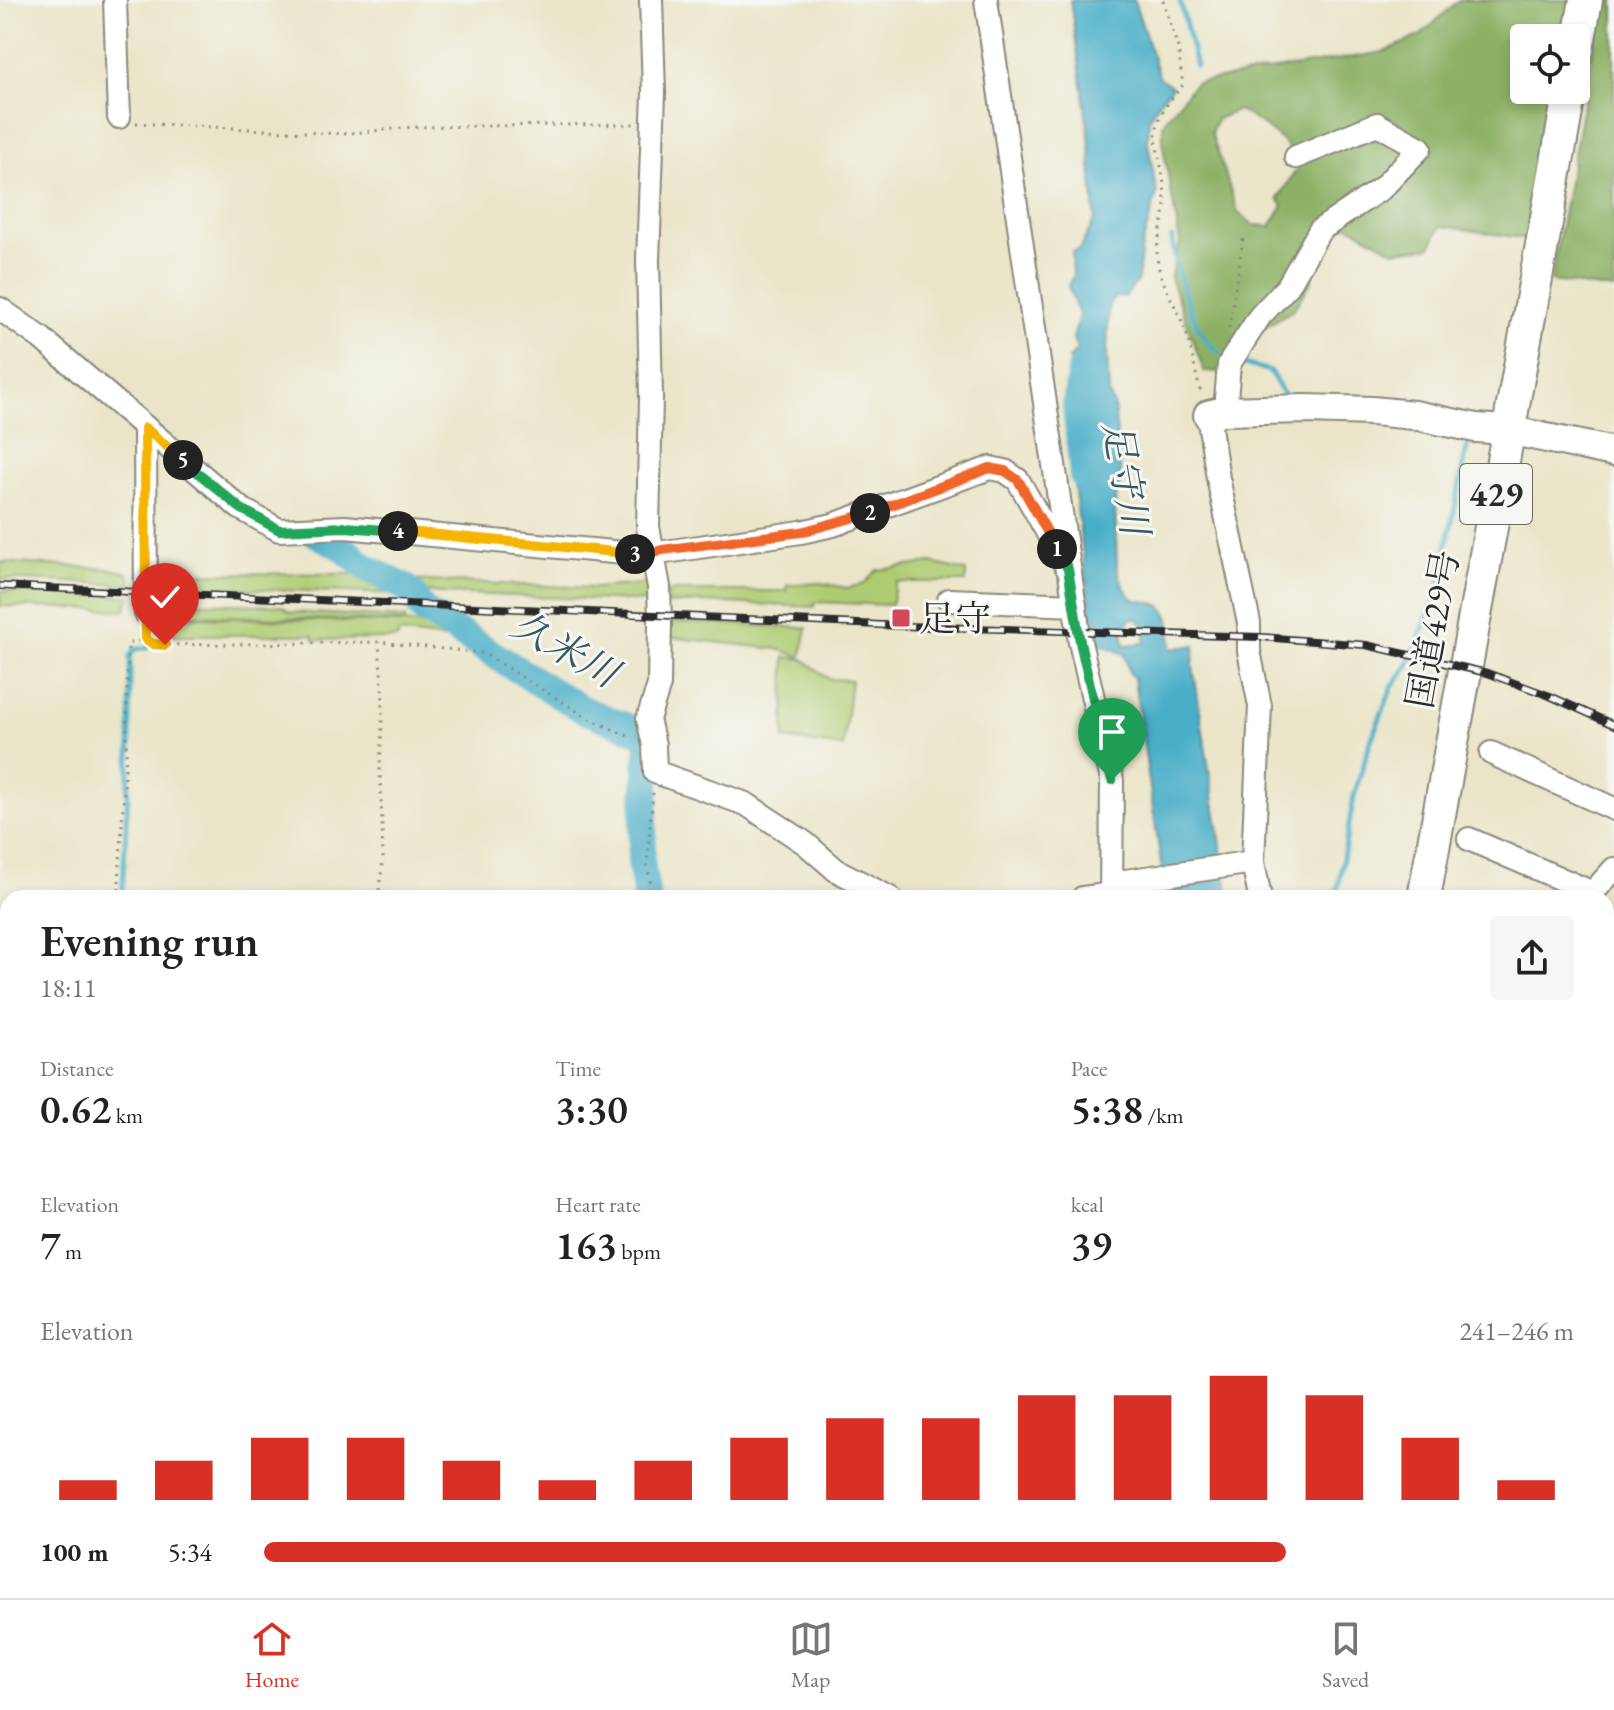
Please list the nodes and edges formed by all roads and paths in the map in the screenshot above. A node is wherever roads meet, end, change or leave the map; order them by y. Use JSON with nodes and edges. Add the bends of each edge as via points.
{"nodes":[{"id":1,"x":115,"y":0,"type":"edge"},
{"id":2,"x":651,"y":0,"type":"edge"},
{"id":3,"x":986,"y":0,"type":"edge"},
{"id":4,"x":1163,"y":0,"type":"edge"},
{"id":5,"x":1586,"y":0,"type":"edge"},
{"id":6,"x":1582,"y":24,"type":"edge"},
{"id":7,"x":1567,"y":104,"type":"edge"},
{"id":8,"x":119,"y":117,"type":"joint"},
{"id":9,"x":653,"y":124,"type":"junction"},
{"id":10,"x":1296,"y":157,"type":"dead end"},
{"id":11,"x":1243,"y":239,"type":"dead end"},
{"id":12,"x":0,"y":309,"type":"edge"},
{"id":13,"x":1229,"y":331,"type":"dead end"},
{"id":14,"x":1217,"y":413,"type":"junction"},
{"id":15,"x":145,"y":428,"type":"junction"},
{"id":16,"x":1508,"y":430,"type":"junction"},
{"id":17,"x":1614,"y":452,"type":"edge"},
{"id":18,"x":653,"y":553,"type":"junction"},
{"id":19,"x":1068,"y":569,"type":"junction"},
{"id":20,"x":949,"y":600,"type":"dead end"},
{"id":21,"x":1075,"y":605,"type":"junction"},
{"id":22,"x":146,"y":613,"type":"joint"},
{"id":23,"x":147,"y":640,"type":"junction"},
{"id":24,"x":379,"y":642,"type":"junction"},
{"id":25,"x":640,"y":740,"type":"dead end"},
{"id":26,"x":1491,"y":753,"type":"dead end"},
{"id":27,"x":655,"y":772,"type":"junction"},
{"id":28,"x":1614,"y":809,"type":"edge"},
{"id":29,"x":1469,"y":839,"type":"dead end"},
{"id":30,"x":1249,"y":862,"type":"junction"},
{"id":31,"x":1614,"y":869,"type":"edge"},
{"id":32,"x":1116,"y":889,"type":"edge"},
{"id":33,"x":118,"y":890,"type":"edge"},
{"id":34,"x":379,"y":890,"type":"edge"},
{"id":35,"x":652,"y":890,"type":"edge"},
{"id":36,"x":875,"y":890,"type":"edge"},
{"id":37,"x":1258,"y":890,"type":"edge"},
{"id":38,"x":1425,"y":890,"type":"edge"},
{"id":39,"x":1579,"y":890,"type":"edge"},
{"id":40,"x":1595,"y":890,"type":"edge"}],
"edges":[{"from":1,"to":8,"type":"street"},
{"from":2,"to":9,"type":"street"},
{"from":3,"to":19,"type":"street"},
{"from":4,"to":14,"type":"path","via":[[1183,85],[1156,128],[1165,199],[1157,255]]},
{"from":5,"to":6,"type":"highway"},
{"from":7,"to":16,"type":"highway","name":"国道429号","number":"429"},
{"from":8,"to":9,"type":"path","via":[[126,122],[342,134],[413,127]]},
{"from":9,"to":18,"type":"street","via":[[648,527]]},
{"from":10,"to":14,"type":"street","via":[[1377,124],[1420,148],[1382,188],[1320,230],[1288,286],[1260,316],[1229,364]]},
{"from":11,"to":13,"type":"path"},
{"from":12,"to":15,"type":"street"},
{"from":14,"to":16,"type":"main road","via":[[1372,411]]},
{"from":14,"to":30,"type":"street","via":[[1218,478],[1249,623],[1260,706]]},
{"from":15,"to":18,"type":"street","via":[[240,508],[279,530],[345,527]]},
{"from":15,"to":22,"type":"street"},
{"from":16,"to":17,"type":"main road"},
{"from":16,"to":38,"type":"highway","name":"国道429号","number":"429"},
{"from":18,"to":19,"type":"street","via":[[833,525],[990,468],[1018,480]]},
{"from":18,"to":27,"type":"street","via":[[660,599],[659,685],[648,719]]},
{"from":19,"to":21,"type":"street"},
{"from":20,"to":21,"type":"street"},
{"from":21,"to":32,"type":"street","via":[[1112,780]]},
{"from":22,"to":23,"type":"path"},
{"from":23,"to":24,"type":"path"},
{"from":23,"to":33,"type":"path","via":[[128,644]]},
{"from":24,"to":25,"type":"path","via":[[483,653],[588,718]]},
{"from":24,"to":34,"type":"path","via":[[383,844]]},
{"from":26,"to":28,"type":"street"},
{"from":27,"to":35,"type":"path","via":[[647,844]]},
{"from":27,"to":36,"type":"street","via":[[746,804],[836,870]]},
{"from":29,"to":39,"type":"street"},
{"from":30,"to":32,"type":"street"},
{"from":30,"to":37,"type":"street"},
{"from":31,"to":40,"type":"street"}]}
